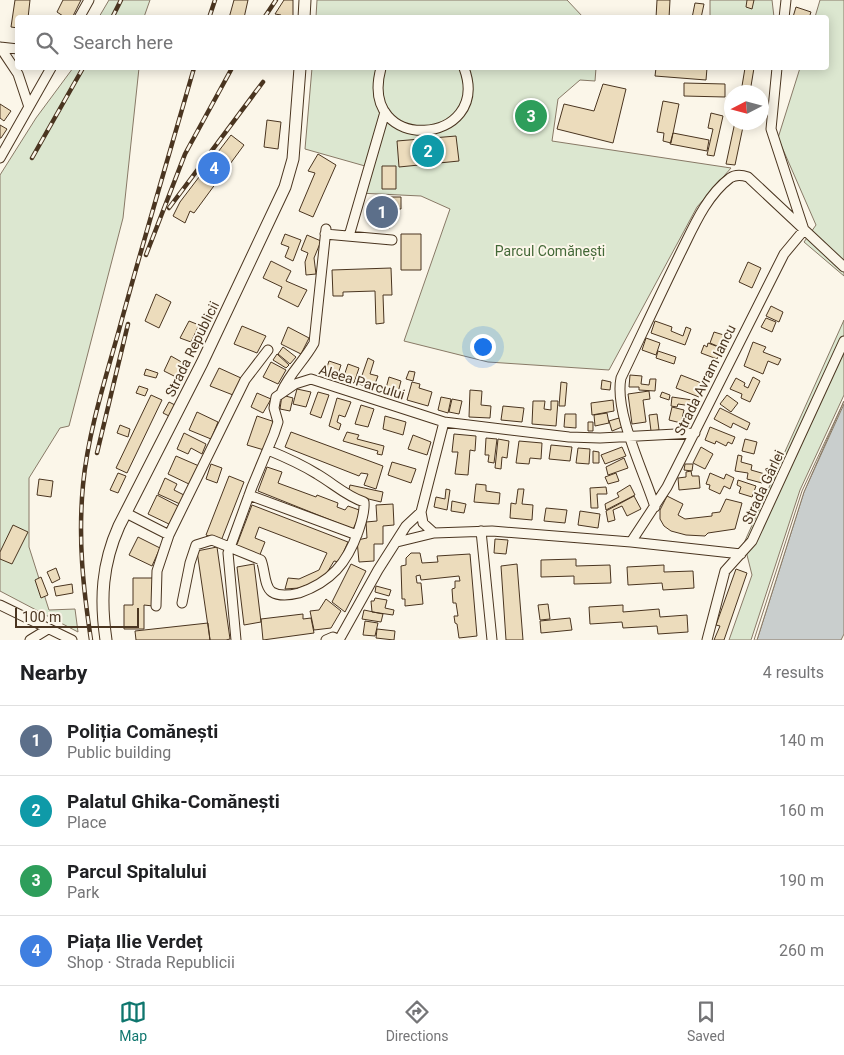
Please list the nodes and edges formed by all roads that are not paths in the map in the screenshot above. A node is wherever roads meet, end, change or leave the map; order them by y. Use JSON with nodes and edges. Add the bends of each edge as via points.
{"nodes":[{"id":1,"x":89,"y":0,"type":"edge"},
{"id":2,"x":305,"y":0,"type":"edge"},
{"id":3,"x":786,"y":0,"type":"edge"},
{"id":4,"x":81,"y":15,"type":"edge"},
{"id":5,"x":304,"y":15,"type":"edge"},
{"id":6,"x":784,"y":15,"type":"edge"},
{"id":7,"x":0,"y":47,"type":"edge"},
{"id":8,"x":15,"y":49,"type":"edge"},
{"id":9,"x":15,"y":70,"type":"edge"},
{"id":10,"x":15,"y":70,"type":"edge"},
{"id":11,"x":50,"y":70,"type":"edge"},
{"id":12,"x":300,"y":70,"type":"edge"},
{"id":13,"x":380,"y":70,"type":"edge"},
{"id":14,"x":465,"y":70,"type":"edge"},
{"id":15,"x":777,"y":70,"type":"edge"},
{"id":16,"x":29,"y":107,"type":"junction"},
{"id":17,"x":385,"y":112,"type":"junction"},
{"id":18,"x":0,"y":158,"type":"edge"},
{"id":19,"x":804,"y":230,"type":"junction"},
{"id":20,"x":349,"y":236,"type":"junction"},
{"id":21,"x":392,"y":240,"type":"dead end"},
{"id":22,"x":844,"y":267,"type":"edge"},
{"id":23,"x":844,"y":341,"type":"edge"},
{"id":24,"x":268,"y":350,"type":"dead end"},
{"id":25,"x":282,"y":391,"type":"junction"},
{"id":26,"x":444,"y":422,"type":"junction"},
{"id":27,"x":695,"y":433,"type":"junction"},
{"id":28,"x":631,"y":436,"type":"junction"},
{"id":29,"x":268,"y":450,"type":"junction"},
{"id":30,"x":249,"y":495,"type":"junction"},
{"id":31,"x":654,"y":507,"type":"junction"},
{"id":32,"x":421,"y":512,"type":"junction"},
{"id":33,"x":126,"y":513,"type":"junction"},
{"id":34,"x":480,"y":531,"type":"junction"},
{"id":35,"x":434,"y":533,"type":"junction"},
{"id":36,"x":169,"y":535,"type":"junction"},
{"id":37,"x":357,"y":536,"type":"junction"},
{"id":38,"x":397,"y":542,"type":"junction"},
{"id":39,"x":631,"y":542,"type":"junction"},
{"id":40,"x":229,"y":548,"type":"junction"},
{"id":41,"x":741,"y":554,"type":"junction"},
{"id":42,"x":182,"y":603,"type":"dead end"},
{"id":43,"x":0,"y":605,"type":"edge"},
{"id":44,"x":156,"y":606,"type":"dead end"},
{"id":45,"x":48,"y":629,"type":"junction"},
{"id":46,"x":63,"y":637,"type":"edge"},
{"id":47,"x":30,"y":640,"type":"edge"},
{"id":48,"x":72,"y":640,"type":"edge"},
{"id":49,"x":106,"y":640,"type":"edge"},
{"id":50,"x":236,"y":640,"type":"edge"},
{"id":51,"x":326,"y":640,"type":"edge"},
{"id":52,"x":339,"y":640,"type":"edge"},
{"id":53,"x":492,"y":640,"type":"edge"},
{"id":54,"x":707,"y":640,"type":"edge"}],
"edges":[{"from":1,"to":4,"type":"street"},
{"from":2,"to":5,"type":"main road"},
{"from":3,"to":6,"type":"street"},
{"from":7,"to":8,"type":"street"},
{"from":7,"to":9,"type":"street"},
{"from":10,"to":16,"type":"street"},
{"from":11,"to":16,"type":"street"},
{"from":12,"to":33,"type":"main road","name":"Strada Republicii","via":[[293,159],[284,187],[202,363]]},
{"from":13,"to":17,"type":"street","via":[[377,82]]},
{"from":14,"to":17,"type":"street","via":[[467,98],[461,111],[439,129],[410,130]]},
{"from":15,"to":19,"type":"street","via":[[772,134]]},
{"from":16,"to":18,"type":"street"},
{"from":17,"to":20,"type":"street"},
{"from":19,"to":22,"type":"street"},
{"from":19,"to":27,"type":"street","name":"Strada Avram Iancu","via":[[784,254]]},
{"from":19,"to":28,"type":"street","via":[[748,177],[732,177],[711,199],[699,216],[621,378],[619,395]]},
{"from":20,"to":21,"type":"street"},
{"from":20,"to":25,"type":"street","via":[[325,231],[314,344],[305,360],[289,376]]},
{"from":23,"to":41,"type":"street","name":"Strada Gârlei","via":[[752,541]]},
{"from":24,"to":36,"type":"street","via":[[245,380]]},
{"from":25,"to":26,"type":"street","name":"Aleea Parcului","via":[[311,379]]},
{"from":25,"to":29,"type":"street","via":[[276,397],[274,408],[278,422]]},
{"from":26,"to":28,"type":"street","name":"Aleea Parcului","via":[[569,437]]},
{"from":26,"to":32,"type":"street"},
{"from":27,"to":28,"type":"street","name":"Aleea Parcului"},
{"from":27,"to":31,"type":"street","name":"Strada Avram Iancu"},
{"from":28,"to":31,"type":"street"},
{"from":29,"to":30,"type":"street"},
{"from":29,"to":37,"type":"street","via":[[298,462],[346,495],[364,502]]},
{"from":30,"to":37,"type":"street"},
{"from":30,"to":40,"type":"street"},
{"from":31,"to":39,"type":"street","name":"Strada Avram Iancu"},
{"from":32,"to":35,"type":"street","via":[[423,523]]},
{"from":32,"to":38,"type":"street","via":[[412,519]]},
{"from":33,"to":36,"type":"street"},
{"from":33,"to":49,"type":"main road","name":"Strada Republicii","via":[[112,542],[102,583]]},
{"from":34,"to":35,"type":"street"},
{"from":34,"to":39,"type":"street"},
{"from":34,"to":53,"type":"street"},
{"from":35,"to":38,"type":"street"},
{"from":36,"to":44,"type":"street","via":[[157,571]]},
{"from":37,"to":40,"type":"street","via":[[349,556],[327,580],[292,595],[272,592],[261,560]]},
{"from":38,"to":52,"type":"street"},
{"from":39,"to":41,"type":"street"},
{"from":40,"to":42,"type":"street","via":[[212,540],[196,545]]},
{"from":40,"to":50,"type":"street"},
{"from":41,"to":54,"type":"street","name":"Strada Gârlei","via":[[722,578]]},
{"from":43,"to":45,"type":"street"},
{"from":45,"to":46,"type":"street"},
{"from":45,"to":47,"type":"street"},
{"from":46,"to":48,"type":"street"},
{"from":51,"to":52,"type":"street","via":[[333,637]]}]}
